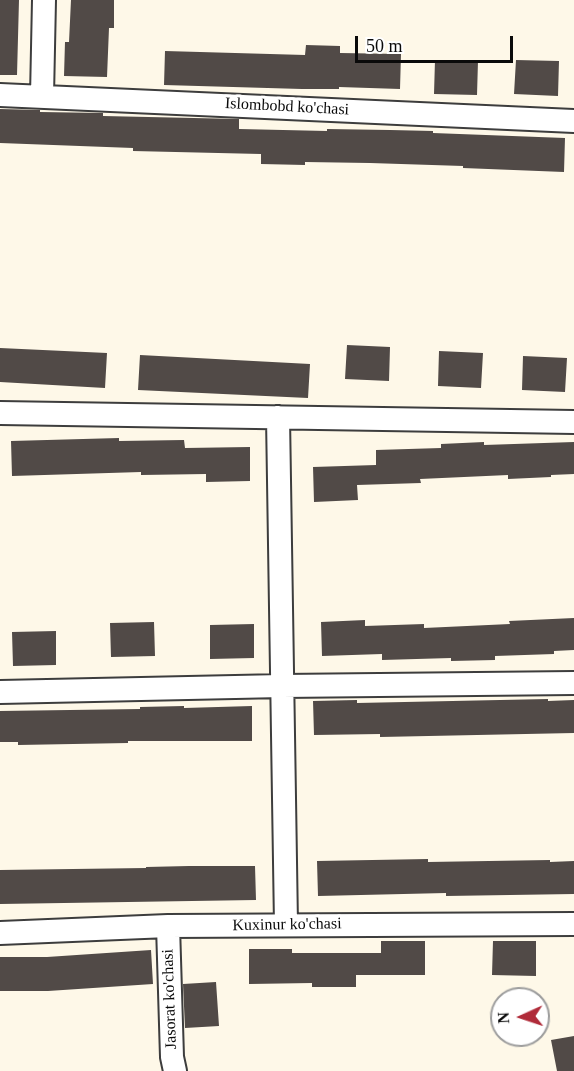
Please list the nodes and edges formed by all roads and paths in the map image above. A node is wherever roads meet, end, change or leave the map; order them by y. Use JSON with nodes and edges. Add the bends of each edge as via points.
{"nodes":[{"id":1,"x":44,"y":0,"type":"edge"},
{"id":2,"x":0,"y":95,"type":"edge"},
{"id":3,"x":42,"y":96,"type":"junction"},
{"id":4,"x":574,"y":121,"type":"edge"},
{"id":5,"x":0,"y":413,"type":"edge"},
{"id":6,"x":278,"y":417,"type":"junction"},
{"id":7,"x":574,"y":422,"type":"edge"},
{"id":8,"x":574,"y":683,"type":"edge"},
{"id":9,"x":282,"y":686,"type":"junction"},
{"id":10,"x":0,"y":692,"type":"edge"},
{"id":11,"x":574,"y":924,"type":"edge"},
{"id":12,"x":286,"y":925,"type":"junction"},
{"id":13,"x":168,"y":926,"type":"junction"},
{"id":14,"x":0,"y":933,"type":"edge"},
{"id":15,"x":175,"y":1071,"type":"edge"}],
"edges":[{"from":1,"to":3,"type":"street"},
{"from":2,"to":3,"type":"street","name":"Islombobd ko'chasi"},
{"from":3,"to":4,"type":"street","name":"Islombobd ko'chasi"},
{"from":5,"to":6,"type":"street"},
{"from":6,"to":7,"type":"street"},
{"from":6,"to":9,"type":"street"},
{"from":8,"to":9,"type":"street"},
{"from":9,"to":10,"type":"street"},
{"from":9,"to":12,"type":"street"},
{"from":11,"to":12,"type":"street","name":"Kuxinur ko'chasi"},
{"from":12,"to":13,"type":"street","name":"Kuxinur ko'chasi"},
{"from":13,"to":14,"type":"street","name":"Kuxinur ko'chasi"},
{"from":13,"to":15,"type":"street","name":"Jasorat ko'chasi"}]}
